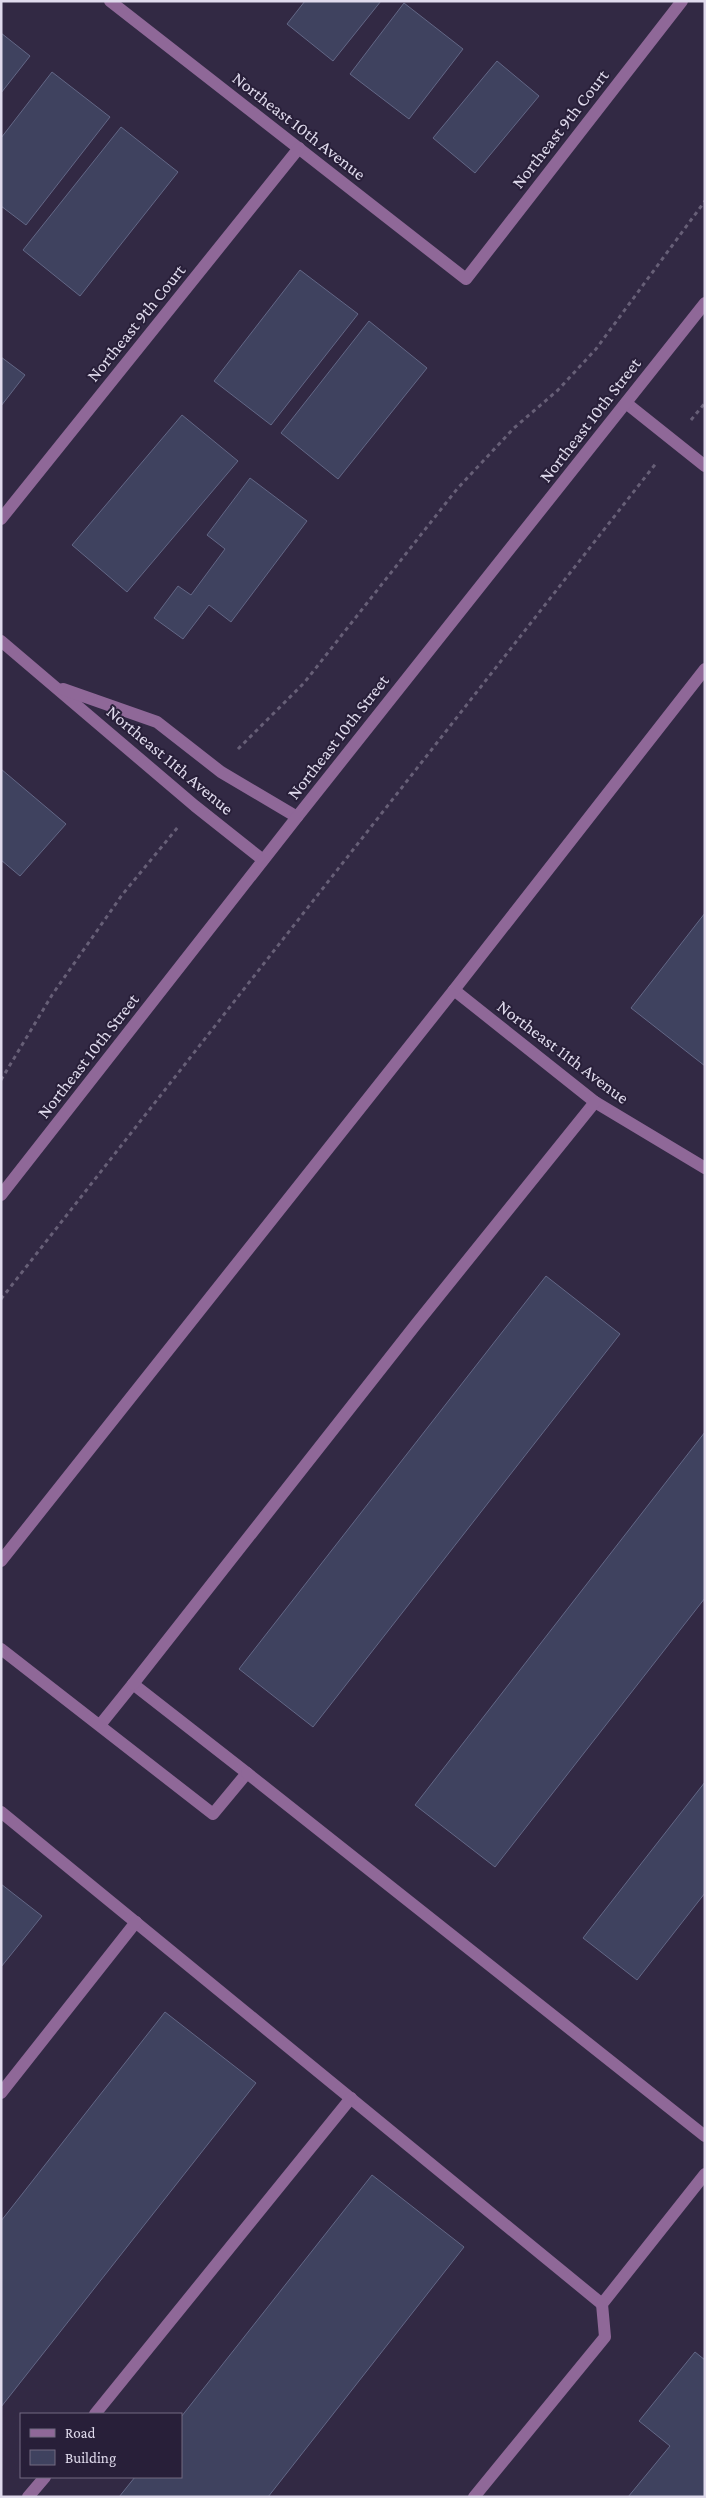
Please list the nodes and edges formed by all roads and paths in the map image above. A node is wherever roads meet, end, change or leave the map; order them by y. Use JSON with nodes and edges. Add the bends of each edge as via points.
{"nodes":[{"id":1,"x":110,"y":1,"type":"edge"},
{"id":2,"x":682,"y":1,"type":"edge"},
{"id":3,"x":299,"y":148,"type":"junction"},
{"id":4,"x":705,"y":201,"type":"edge"},
{"id":5,"x":466,"y":279,"type":"joint"},
{"id":6,"x":705,"y":304,"type":"edge"},
{"id":7,"x":626,"y":403,"type":"junction"},
{"id":8,"x":705,"y":403,"type":"edge"},
{"id":9,"x":673,"y":441,"type":"junction"},
{"id":10,"x":705,"y":466,"type":"edge"},
{"id":11,"x":1,"y":519,"type":"edge"},
{"id":12,"x":1,"y":641,"type":"edge"},
{"id":13,"x":705,"y":669,"type":"edge"},
{"id":14,"x":56,"y":687,"type":"junction"},
{"id":15,"x":221,"y":772,"type":"junction"},
{"id":16,"x":196,"y":806,"type":"junction"},
{"id":17,"x":296,"y":817,"type":"junction"},
{"id":18,"x":263,"y":860,"type":"junction"},
{"id":19,"x":454,"y":990,"type":"junction"},
{"id":20,"x":1,"y":1080,"type":"edge"},
{"id":21,"x":595,"y":1102,"type":"junction"},
{"id":22,"x":705,"y":1168,"type":"edge"},
{"id":23,"x":1,"y":1194,"type":"edge"},
{"id":24,"x":1,"y":1299,"type":"edge"},
{"id":25,"x":1,"y":1561,"type":"edge"},
{"id":26,"x":1,"y":1648,"type":"edge"},
{"id":27,"x":133,"y":1684,"type":"junction"},
{"id":28,"x":100,"y":1725,"type":"junction"},
{"id":29,"x":247,"y":1773,"type":"junction"},
{"id":30,"x":1,"y":1812,"type":"edge"},
{"id":31,"x":136,"y":1922,"type":"junction"},
{"id":32,"x":1,"y":2093,"type":"edge"},
{"id":33,"x":351,"y":2098,"type":"junction"},
{"id":34,"x":705,"y":2136,"type":"edge"},
{"id":35,"x":705,"y":2174,"type":"edge"},
{"id":36,"x":602,"y":2304,"type":"junction"},
{"id":37,"x":96,"y":2413,"type":"edge"},
{"id":38,"x":44,"y":2478,"type":"edge"},
{"id":39,"x":28,"y":2497,"type":"edge"},
{"id":40,"x":474,"y":2497,"type":"edge"}],
"edges":[{"from":1,"to":3,"type":"street","name":"Northeast 10th Avenue"},
{"from":2,"to":5,"type":"street","name":"Northeast 9th Court"},
{"from":3,"to":5,"type":"street","name":"Northeast 10th Avenue"},
{"from":3,"to":11,"type":"street","name":"Northeast 9th Court"},
{"from":4,"to":15,"type":"path","via":[[596,349],[558,390],[514,428],[457,489],[304,683],[243,743]]},
{"from":6,"to":7,"type":"street","name":"Northeast 10th Street"},
{"from":7,"to":9,"type":"street"},
{"from":7,"to":17,"type":"street","name":"Northeast 10th Street"},
{"from":8,"to":9,"type":"path"},
{"from":9,"to":10,"type":"street"},
{"from":9,"to":24,"type":"path"},
{"from":12,"to":14,"type":"street","name":"Northeast 11th Avenue"},
{"from":13,"to":19,"type":"street"},
{"from":14,"to":15,"type":"street","name":"Northeast 11th Avenue","via":[[157,722]]},
{"from":14,"to":16,"type":"street","name":"Northeast 11th Avenue"},
{"from":15,"to":17,"type":"street","name":"Northeast 11th Avenue"},
{"from":16,"to":18,"type":"street","name":"Northeast 11th Avenue"},
{"from":16,"to":20,"type":"path","via":[[122,895],[52,995]]},
{"from":17,"to":18,"type":"street","name":"Northeast 10th Street"},
{"from":18,"to":23,"type":"street","name":"Northeast 10th Street"},
{"from":19,"to":21,"type":"street","name":"Northeast 11th Avenue"},
{"from":19,"to":25,"type":"street"},
{"from":21,"to":22,"type":"street","name":"Northeast 11th Avenue"},
{"from":21,"to":27,"type":"street","via":[[410,1331]]},
{"from":26,"to":28,"type":"street"},
{"from":27,"to":28,"type":"street"},
{"from":27,"to":29,"type":"street"},
{"from":28,"to":29,"type":"street","via":[[213,1814]]},
{"from":29,"to":34,"type":"street"},
{"from":30,"to":31,"type":"street"},
{"from":31,"to":32,"type":"street"},
{"from":31,"to":33,"type":"street"},
{"from":33,"to":36,"type":"street"},
{"from":33,"to":37,"type":"street"},
{"from":35,"to":36,"type":"street"},
{"from":36,"to":40,"type":"street","via":[[605,2338]]},
{"from":38,"to":39,"type":"street"}]}
